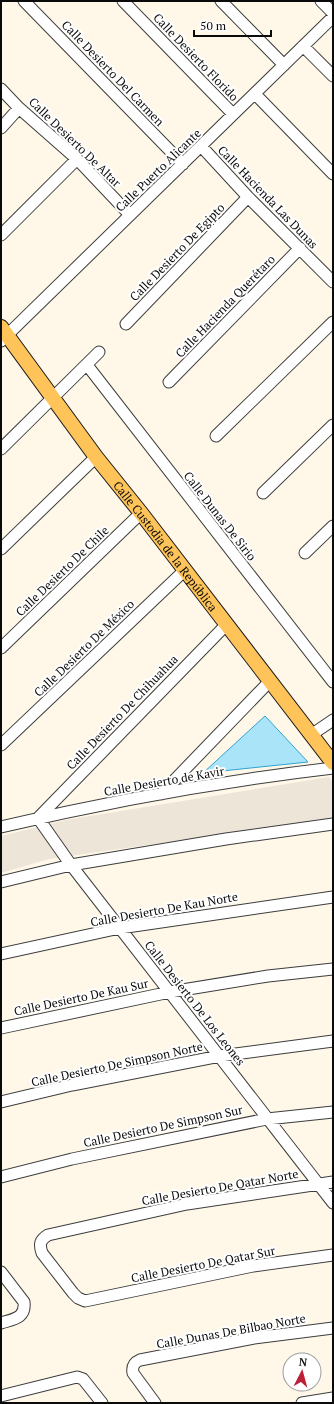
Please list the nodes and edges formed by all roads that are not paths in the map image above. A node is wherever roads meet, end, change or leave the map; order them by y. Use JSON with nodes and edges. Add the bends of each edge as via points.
{"nodes":[{"id":1,"x":24,"y":1,"type":"edge"},
{"id":2,"x":123,"y":1,"type":"edge"},
{"id":3,"x":221,"y":1,"type":"edge"},
{"id":4,"x":321,"y":1,"type":"edge"},
{"id":5,"x":333,"y":13,"type":"edge"},
{"id":6,"x":333,"y":18,"type":"edge"},
{"id":7,"x":303,"y":46,"type":"junction"},
{"id":8,"x":284,"y":66,"type":"junction"},
{"id":9,"x":333,"y":76,"type":"edge"},
{"id":10,"x":1,"y":89,"type":"edge"},
{"id":11,"x":255,"y":94,"type":"junction"},
{"id":12,"x":19,"y":108,"type":"junction"},
{"id":13,"x":233,"y":114,"type":"junction"},
{"id":14,"x":1,"y":128,"type":"edge"},
{"id":15,"x":201,"y":146,"type":"junction"},
{"id":16,"x":77,"y":159,"type":"junction"},
{"id":17,"x":183,"y":164,"type":"junction"},
{"id":18,"x":333,"y":174,"type":"edge"},
{"id":19,"x":248,"y":198,"type":"junction"},
{"id":20,"x":130,"y":215,"type":"junction"},
{"id":21,"x":1,"y":235,"type":"edge"},
{"id":22,"x":300,"y":248,"type":"junction"},
{"id":23,"x":333,"y":282,"type":"edge"},
{"id":24,"x":333,"y":322,"type":"edge"},
{"id":25,"x":126,"y":324,"type":"dead end"},
{"id":26,"x":3,"y":334,"type":"edge"},
{"id":27,"x":99,"y":352,"type":"dead end"},
{"id":28,"x":87,"y":365,"type":"junction"},
{"id":29,"x":169,"y":382,"type":"dead end"},
{"id":30,"x":53,"y":399,"type":"junction"},
{"id":31,"x":333,"y":425,"type":"edge"},
{"id":32,"x":216,"y":436,"type":"dead end"},
{"id":33,"x":1,"y":449,"type":"edge"},
{"id":34,"x":96,"y":457,"type":"junction"},
{"id":35,"x":263,"y":493,"type":"dead end"},
{"id":36,"x":142,"y":513,"type":"junction"},
{"id":37,"x":333,"y":526,"type":"edge"},
{"id":38,"x":1,"y":549,"type":"edge"},
{"id":39,"x":305,"y":553,"type":"dead end"},
{"id":40,"x":185,"y":570,"type":"junction"},
{"id":41,"x":226,"y":625,"type":"junction"},
{"id":42,"x":1,"y":648,"type":"edge"},
{"id":43,"x":269,"y":682,"type":"junction"},
{"id":44,"x":333,"y":682,"type":"edge"},
{"id":45,"x":333,"y":720,"type":"edge"},
{"id":46,"x":311,"y":735,"type":"junction"},
{"id":47,"x":1,"y":746,"type":"edge"},
{"id":48,"x":333,"y":763,"type":"edge"},
{"id":49,"x":333,"y":768,"type":"edge"},
{"id":50,"x":161,"y":794,"type":"junction"},
{"id":51,"x":38,"y":818,"type":"junction"},
{"id":52,"x":333,"y":824,"type":"edge"},
{"id":53,"x":1,"y":827,"type":"edge"},
{"id":54,"x":71,"y":865,"type":"junction"},
{"id":55,"x":1,"y":882,"type":"edge"},
{"id":56,"x":333,"y":897,"type":"edge"},
{"id":57,"x":120,"y":928,"type":"junction"},
{"id":58,"x":1,"y":954,"type":"edge"},
{"id":59,"x":333,"y":969,"type":"edge"},
{"id":60,"x":170,"y":992,"type":"junction"},
{"id":61,"x":1,"y":1028,"type":"edge"},
{"id":62,"x":333,"y":1041,"type":"edge"},
{"id":63,"x":220,"y":1056,"type":"junction"},
{"id":64,"x":1,"y":1102,"type":"edge"},
{"id":65,"x":333,"y":1112,"type":"edge"},
{"id":66,"x":267,"y":1119,"type":"junction"},
{"id":67,"x":1,"y":1177,"type":"edge"},
{"id":68,"x":333,"y":1182,"type":"edge"},
{"id":69,"x":318,"y":1184,"type":"junction"},
{"id":70,"x":333,"y":1203,"type":"edge"},
{"id":71,"x":333,"y":1255,"type":"edge"},
{"id":72,"x":1,"y":1272,"type":"edge"},
{"id":73,"x":78,"y":1298,"type":"joint"},
{"id":74,"x":1,"y":1323,"type":"edge"},
{"id":75,"x":333,"y":1328,"type":"edge"},
{"id":76,"x":1,"y":1396,"type":"edge"},
{"id":77,"x":333,"y":1398,"type":"edge"},
{"id":78,"x":102,"y":1403,"type":"edge"},
{"id":79,"x":155,"y":1403,"type":"edge"},
{"id":80,"x":302,"y":1403,"type":"edge"}],
"edges":[{"from":1,"to":17,"type":"street","name":"Calle Desierto Del Carmen"},
{"from":2,"to":13,"type":"street","name":"Calle Desierto Florido"},
{"from":3,"to":8,"type":"street"},
{"from":4,"to":5,"type":"street"},
{"from":6,"to":7,"type":"street","name":"Calle Puerto Alicante"},
{"from":7,"to":8,"type":"street","name":"Calle Puerto Alicante"},
{"from":7,"to":9,"type":"street"},
{"from":8,"to":11,"type":"street","name":"Calle Puerto Alicante"},
{"from":10,"to":12,"type":"street","name":"Calle Desierto De Altar"},
{"from":11,"to":13,"type":"street","name":"Calle Puerto Alicante"},
{"from":11,"to":18,"type":"street"},
{"from":12,"to":14,"type":"street"},
{"from":12,"to":16,"type":"street","name":"Calle Desierto De Altar"},
{"from":13,"to":15,"type":"street","name":"Calle Puerto Alicante"},
{"from":15,"to":17,"type":"street","name":"Calle Puerto Alicante"},
{"from":15,"to":19,"type":"street","name":"Calle Hacienda Las Dunas"},
{"from":16,"to":20,"type":"street","name":"Calle Desierto De Altar"},
{"from":16,"to":21,"type":"street"},
{"from":17,"to":20,"type":"street","name":"Calle Puerto Alicante"},
{"from":19,"to":22,"type":"street","name":"Calle Hacienda Las Dunas"},
{"from":19,"to":25,"type":"street","name":"Calle Desierto De Egipto"},
{"from":20,"to":26,"type":"street","name":"Calle Puerto Alicante"},
{"from":22,"to":23,"type":"street","name":"Calle Hacienda Las Dunas"},
{"from":22,"to":29,"type":"street","name":"Calle Hacienda Querétaro"},
{"from":24,"to":32,"type":"street"},
{"from":26,"to":30,"type":"main road","name":"Calle Custodia de la República"},
{"from":27,"to":28,"type":"street"},
{"from":28,"to":30,"type":"street"},
{"from":28,"to":44,"type":"street","name":"Calle Dunas De Sirio"},
{"from":30,"to":33,"type":"street"},
{"from":30,"to":34,"type":"main road","name":"Calle Custodia de la República"},
{"from":31,"to":35,"type":"street"},
{"from":34,"to":36,"type":"main road","name":"Calle Custodia de la República"},
{"from":34,"to":38,"type":"street"},
{"from":36,"to":40,"type":"main road","name":"Calle Custodia de la República"},
{"from":36,"to":42,"type":"street","name":"Calle Desierto De Chile"},
{"from":37,"to":39,"type":"street"},
{"from":40,"to":41,"type":"main road","name":"Calle Custodia de la República"},
{"from":40,"to":47,"type":"street","name":"Calle Desierto De México"},
{"from":41,"to":43,"type":"main road","name":"Calle Custodia de la República"},
{"from":41,"to":51,"type":"street","name":"Calle Desierto De Chihuahua"},
{"from":43,"to":46,"type":"main road","name":"Calle Custodia de la República"},
{"from":43,"to":50,"type":"street"},
{"from":45,"to":46,"type":"street"},
{"from":46,"to":48,"type":"main road","name":"Calle Custodia de la República"},
{"from":49,"to":50,"type":"street","name":"Calle Desierto de Kavir","via":[[263,776]]},
{"from":50,"to":51,"type":"street","name":"Calle Desierto de Kavir"},
{"from":51,"to":53,"type":"street","name":"Calle Desierto de Kavir"},
{"from":51,"to":54,"type":"street","name":"Calle Desierto De Los Leones"},
{"from":52,"to":54,"type":"street"},
{"from":54,"to":55,"type":"street"},
{"from":54,"to":57,"type":"street","name":"Calle Desierto De Los Leones"},
{"from":56,"to":57,"type":"street","name":"Calle Desierto De Kau Norte"},
{"from":57,"to":58,"type":"street","name":"Calle Desierto De Kau Norte"},
{"from":57,"to":60,"type":"street","name":"Calle Desierto De Los Leones"},
{"from":59,"to":60,"type":"street","name":"Calle Desierto De Kau Sur","via":[[268,976]]},
{"from":60,"to":61,"type":"street","name":"Calle Desierto De Kau Sur"},
{"from":60,"to":63,"type":"street","name":"Calle Desierto De Los Leones"},
{"from":62,"to":63,"type":"street","name":"Calle Desierto De Simpson Norte"},
{"from":63,"to":64,"type":"street","name":"Calle Desierto De Simpson Norte","via":[[72,1085]]},
{"from":63,"to":66,"type":"street","name":"Calle Desierto De Los Leones"},
{"from":65,"to":66,"type":"street","name":"Calle Desierto De Simpson Sur"},
{"from":66,"to":67,"type":"street","name":"Calle Desierto De Simpson Sur","via":[[72,1158]]},
{"from":66,"to":69,"type":"street","name":"Calle Desierto De Los Leones"},
{"from":68,"to":69,"type":"street","name":"Calle Desierto De Qatar Norte"},
{"from":69,"to":70,"type":"street","name":"Calle Desierto De Los Leones"},
{"from":69,"to":73,"type":"street","name":"Calle Desierto De Qatar Norte","via":[[187,1204],[48,1235],[42,1239],[42,1253]]},
{"from":71,"to":73,"type":"street","name":"Calle Desierto De Qatar Sur","via":[[253,1266],[92,1300],[84,1301]]},
{"from":72,"to":74,"type":"street","via":[[24,1302],[23,1314]]},
{"from":75,"to":79,"type":"street","name":"Calle Dunas De Bilbao Norte","via":[[254,1338],[140,1360],[132,1368],[133,1373]]},
{"from":76,"to":78,"type":"street","via":[[77,1377],[84,1379]]},
{"from":77,"to":80,"type":"street"}]}
